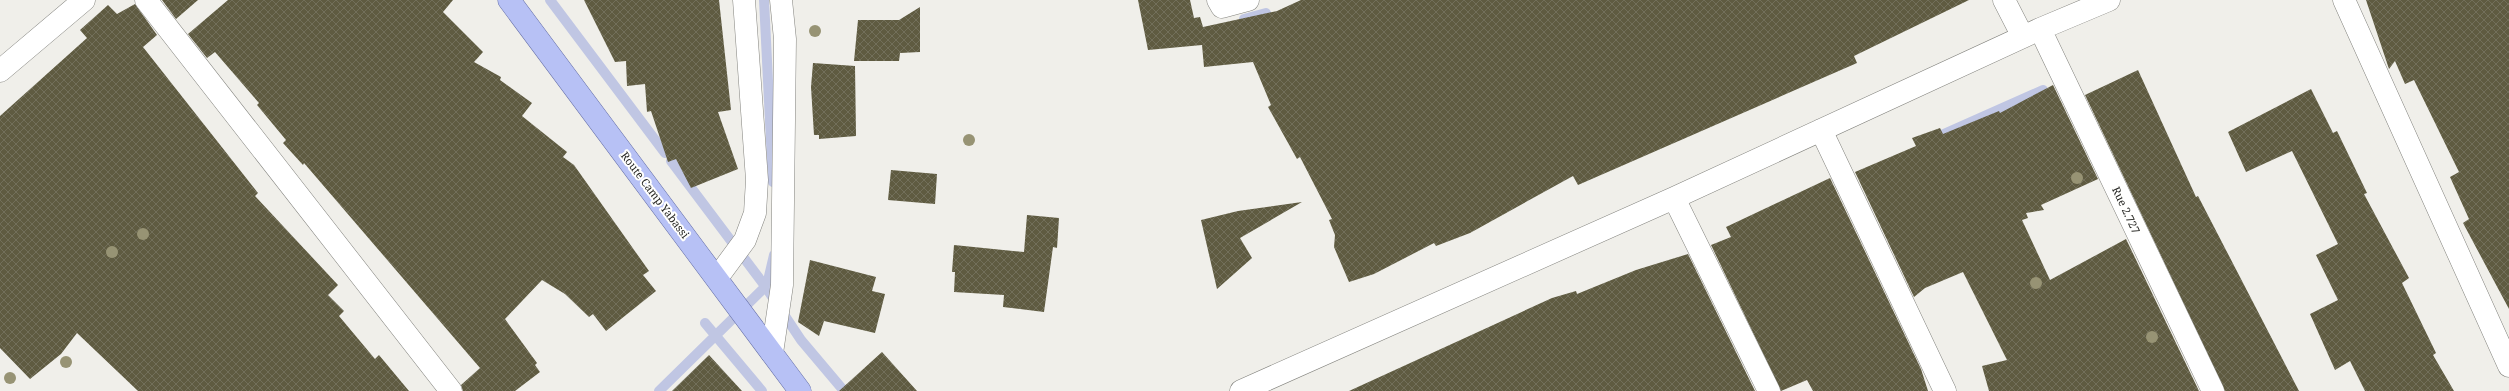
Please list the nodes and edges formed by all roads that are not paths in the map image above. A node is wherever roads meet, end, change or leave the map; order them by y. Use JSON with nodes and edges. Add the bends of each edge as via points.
{"nodes":[{"id":1,"x":84,"y":0,"type":"edge"},
{"id":2,"x":146,"y":0,"type":"edge"},
{"id":3,"x":509,"y":0,"type":"edge"},
{"id":4,"x":744,"y":0,"type":"edge"},
{"id":5,"x":781,"y":0,"type":"edge"},
{"id":6,"x":1218,"y":0,"type":"edge"},
{"id":7,"x":1248,"y":0,"type":"edge"},
{"id":8,"x":2004,"y":0,"type":"edge"},
{"id":9,"x":2108,"y":0,"type":"edge"},
{"id":10,"x":2344,"y":0,"type":"edge"},
{"id":11,"x":2032,"y":33,"type":"junction"},
{"id":12,"x":0,"y":71,"type":"edge"},
{"id":13,"x":1821,"y":130,"type":"junction"},
{"id":14,"x":1674,"y":198,"type":"junction"},
{"id":15,"x":722,"y":284,"type":"junction"},
{"id":16,"x":772,"y":353,"type":"junction"},
{"id":17,"x":2509,"y":366,"type":"edge"},
{"id":18,"x":451,"y":391,"type":"edge"},
{"id":19,"x":800,"y":391,"type":"edge"},
{"id":20,"x":1240,"y":391,"type":"edge"},
{"id":21,"x":1769,"y":391,"type":"edge"},
{"id":22,"x":1945,"y":391,"type":"edge"},
{"id":23,"x":2213,"y":391,"type":"edge"}],
"edges":[{"from":1,"to":12,"type":"street"},
{"from":2,"to":18,"type":"street"},
{"from":3,"to":15,"type":"main road","name":"Route Camp Yabassi"},
{"from":4,"to":15,"type":"street","via":[[757,180],[755,213],[746,240]]},
{"from":5,"to":16,"type":"street","via":[[785,39],[782,285]]},
{"from":6,"to":7,"type":"street","via":[[1222,7]]},
{"from":8,"to":11,"type":"street","name":"Rue 2.727"},
{"from":9,"to":11,"type":"street"},
{"from":10,"to":17,"type":"street"},
{"from":11,"to":13,"type":"street"},
{"from":11,"to":23,"type":"street","name":"Rue 2.727"},
{"from":13,"to":14,"type":"street"},
{"from":13,"to":22,"type":"street"},
{"from":14,"to":20,"type":"street"},
{"from":14,"to":21,"type":"street"},
{"from":15,"to":16,"type":"main road","name":"Route Camp Yabassi"},
{"from":16,"to":19,"type":"main road","name":"Route Camp Yabassi"}]}
